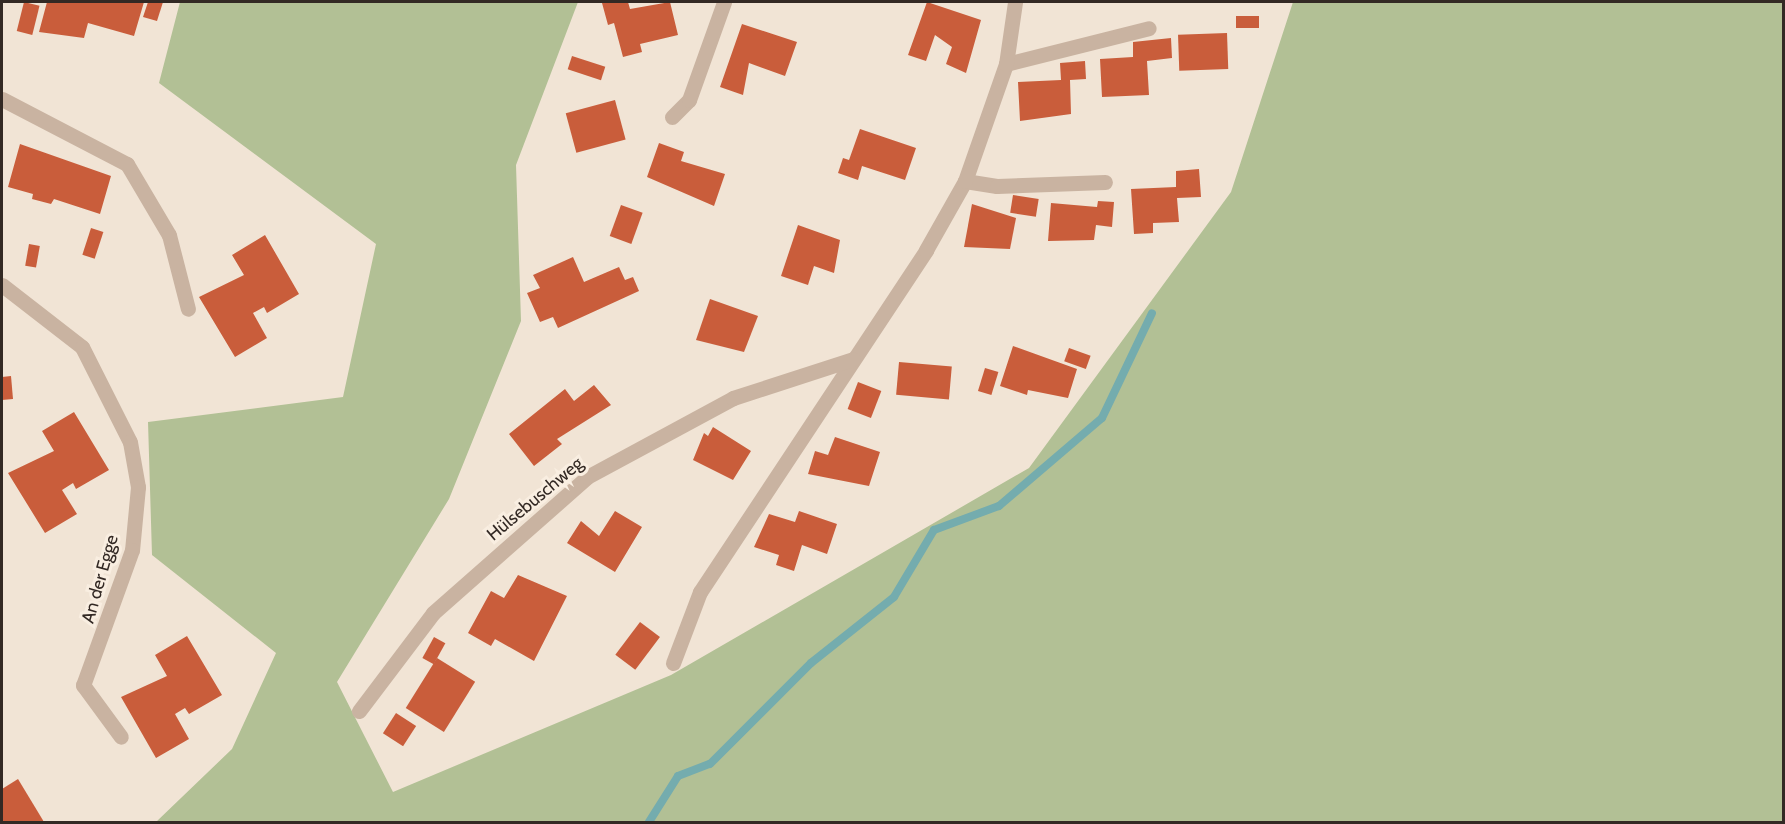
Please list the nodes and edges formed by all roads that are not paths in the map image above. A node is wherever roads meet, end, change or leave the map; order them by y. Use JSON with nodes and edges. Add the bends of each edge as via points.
{"nodes":[{"id":1,"x":724,"y":2,"type":"edge"},
{"id":2,"x":1015,"y":2,"type":"edge"},
{"id":3,"x":1149,"y":28,"type":"dead end"},
{"id":4,"x":1006,"y":63,"type":"junction"},
{"id":5,"x":2,"y":99,"type":"edge"},
{"id":6,"x":672,"y":117,"type":"dead end"},
{"id":7,"x":965,"y":181,"type":"junction"},
{"id":8,"x":1105,"y":182,"type":"dead end"},
{"id":9,"x":2,"y":287,"type":"edge"},
{"id":10,"x":188,"y":309,"type":"dead end"},
{"id":11,"x":853,"y":359,"type":"junction"},
{"id":12,"x":673,"y":663,"type":"dead end"},
{"id":13,"x":359,"y":711,"type":"dead end"},
{"id":14,"x":122,"y":737,"type":"dead end"}],
"edges":[{"from":1,"to":6,"type":"street","via":[[689,100]]},
{"from":2,"to":4,"type":"street"},
{"from":3,"to":4,"type":"street"},
{"from":4,"to":7,"type":"street"},
{"from":5,"to":10,"type":"street","via":[[126,164],[169,235]]},
{"from":7,"to":8,"type":"street","via":[[997,186]]},
{"from":7,"to":11,"type":"street"},
{"from":9,"to":14,"type":"street","name":"An der Egge","via":[[82,347],[130,442],[138,488],[132,550],[83,686]]},
{"from":11,"to":12,"type":"street","via":[[700,592]]},
{"from":11,"to":13,"type":"street","name":"Hülsebuschweg","via":[[733,398],[587,477],[434,613]]}]}
